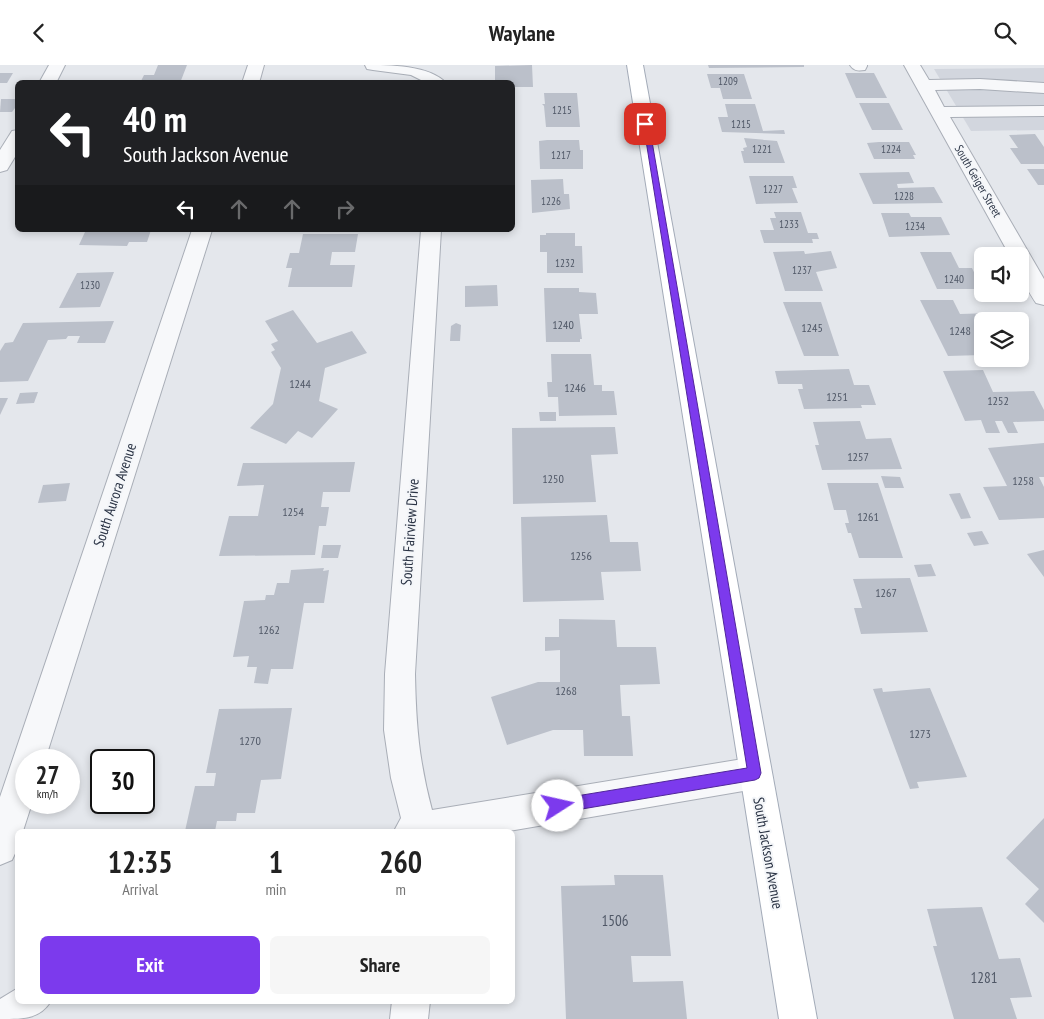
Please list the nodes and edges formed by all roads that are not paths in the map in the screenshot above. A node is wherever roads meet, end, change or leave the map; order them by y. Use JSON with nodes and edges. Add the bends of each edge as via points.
{"nodes":[{"id":1,"x":57,"y":65,"type":"edge"},
{"id":2,"x":256,"y":65,"type":"edge"},
{"id":3,"x":373,"y":65,"type":"edge"},
{"id":4,"x":635,"y":65,"type":"edge"},
{"id":5,"x":912,"y":65,"type":"edge"},
{"id":6,"x":49,"y":80,"type":"edge"},
{"id":7,"x":251,"y":80,"type":"edge"},
{"id":8,"x":434,"y":80,"type":"edge"},
{"id":9,"x":923,"y":85,"type":"junction"},
{"id":10,"x":1044,"y":87,"type":"edge"},
{"id":11,"x":1044,"y":111,"type":"edge"},
{"id":12,"x":939,"y":112,"type":"junction"},
{"id":13,"x":15,"y":140,"type":"edge"},
{"id":14,"x":0,"y":166,"type":"edge"},
{"id":15,"x":201,"y":232,"type":"edge"},
{"id":16,"x":431,"y":232,"type":"edge"},
{"id":17,"x":1044,"y":298,"type":"edge"},
{"id":18,"x":33,"y":749,"type":"edge"},
{"id":19,"x":755,"y":773,"type":"junction"},
{"id":20,"x":15,"y":802,"type":"edge"},
{"id":21,"x":418,"y":829,"type":"edge"},
{"id":22,"x":430,"y":829,"type":"edge"},
{"id":23,"x":0,"y":848,"type":"edge"},
{"id":24,"x":27,"y":1004,"type":"edge"},
{"id":25,"x":411,"y":1004,"type":"edge"},
{"id":26,"x":3,"y":1019,"type":"edge"},
{"id":27,"x":409,"y":1019,"type":"edge"},
{"id":28,"x":798,"y":1019,"type":"edge"}],
"edges":[{"from":1,"to":6,"type":"street"},
{"from":2,"to":7,"type":"street"},
{"from":3,"to":8,"type":"street","via":[[418,71]]},
{"from":4,"to":19,"type":"main road","name":"South Jackson Avenue"},
{"from":5,"to":9,"type":"street","name":"South Geiger Street"},
{"from":9,"to":10,"type":"street"},
{"from":9,"to":12,"type":"street","name":"South Geiger Street"},
{"from":11,"to":12,"type":"street"},
{"from":12,"to":17,"type":"street","name":"South Geiger Street"},
{"from":13,"to":14,"type":"street"},
{"from":15,"to":18,"type":"street","name":"South Aurora Avenue"},
{"from":16,"to":21,"type":"street","name":"South Fairview Drive","via":[[400,674],[400,730]]},
{"from":19,"to":22,"type":"street"},
{"from":19,"to":28,"type":"main road","name":"South Jackson Avenue"},
{"from":20,"to":23,"type":"street"},
{"from":24,"to":26,"type":"street"},
{"from":25,"to":27,"type":"street"}]}
